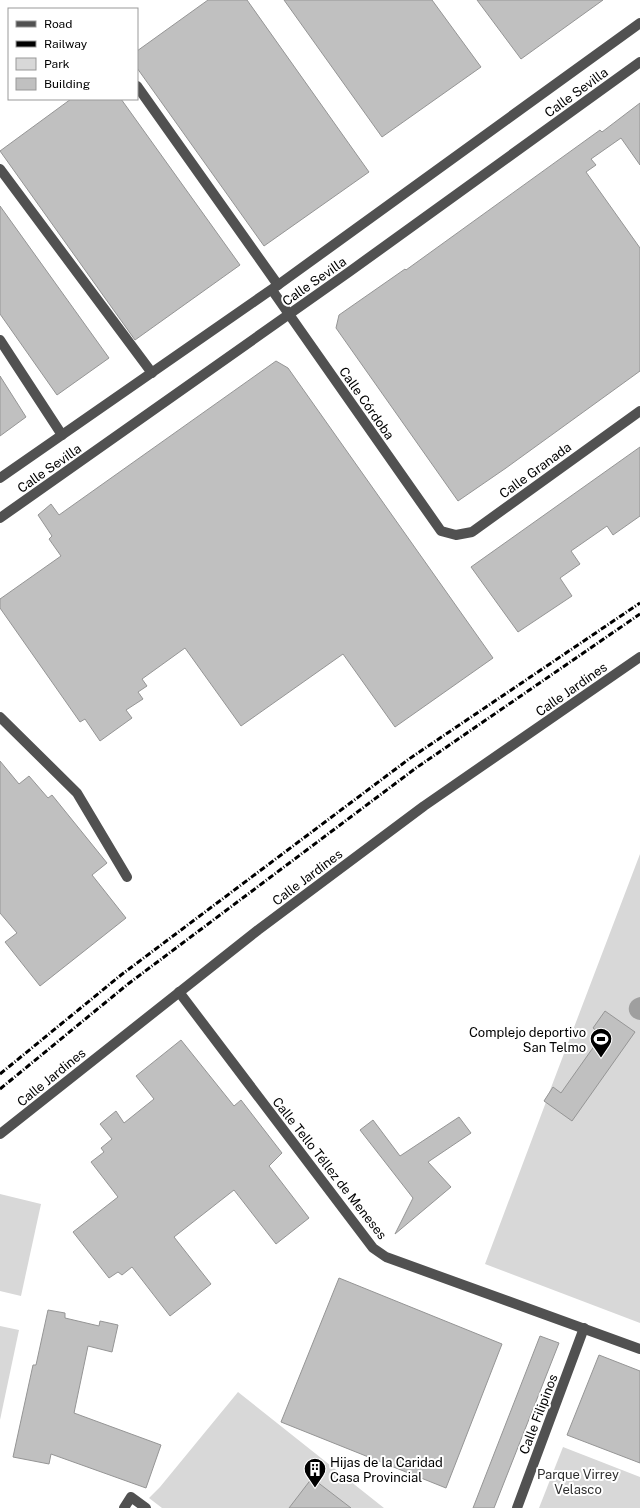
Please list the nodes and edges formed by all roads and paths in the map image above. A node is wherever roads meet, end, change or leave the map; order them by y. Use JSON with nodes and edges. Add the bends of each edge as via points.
{"nodes":[{"id":1,"x":640,"y":23,"type":"edge"},
{"id":2,"x":640,"y":62,"type":"edge"},
{"id":3,"x":138,"y":87,"type":"edge"},
{"id":4,"x":0,"y":169,"type":"edge"},
{"id":5,"x":275,"y":288,"type":"junction"},
{"id":6,"x":289,"y":315,"type":"junction"},
{"id":7,"x":0,"y":340,"type":"edge"},
{"id":8,"x":152,"y":373,"type":"junction"},
{"id":9,"x":640,"y":411,"type":"edge"},
{"id":10,"x":62,"y":435,"type":"junction"},
{"id":11,"x":0,"y":478,"type":"edge"},
{"id":12,"x":0,"y":518,"type":"edge"},
{"id":13,"x":441,"y":531,"type":"joint"},
{"id":14,"x":640,"y":657,"type":"edge"},
{"id":15,"x":0,"y":717,"type":"edge"},
{"id":16,"x":127,"y":877,"type":"dead end"},
{"id":17,"x":179,"y":992,"type":"junction"},
{"id":18,"x":0,"y":1134,"type":"edge"},
{"id":19,"x":584,"y":1328,"type":"junction"},
{"id":20,"x":640,"y":1349,"type":"edge"},
{"id":21,"x":124,"y":1508,"type":"edge"},
{"id":22,"x":146,"y":1508,"type":"edge"},
{"id":23,"x":517,"y":1508,"type":"edge"}],
"edges":[{"from":1,"to":5,"type":"street","name":"Calle Sevilla"},
{"from":2,"to":6,"type":"street","name":"Calle Sevilla"},
{"from":3,"to":5,"type":"street","name":"Calle Córdoba"},
{"from":4,"to":8,"type":"street"},
{"from":5,"to":6,"type":"street","name":"Calle Córdoba"},
{"from":5,"to":8,"type":"street","name":"Calle Sevilla"},
{"from":6,"to":12,"type":"street","name":"Calle Sevilla"},
{"from":6,"to":13,"type":"street","name":"Calle Córdoba"},
{"from":7,"to":10,"type":"street"},
{"from":8,"to":10,"type":"street","name":"Calle Sevilla"},
{"from":9,"to":13,"type":"street","name":"Calle Granada","via":[[472,532],[456,535]]},
{"from":10,"to":11,"type":"street","name":"Calle Sevilla"},
{"from":14,"to":17,"type":"street","name":"Calle Jardines","via":[[424,806]]},
{"from":15,"to":16,"type":"street","via":[[77,793]]},
{"from":17,"to":18,"type":"street","name":"Calle Jardines"},
{"from":17,"to":19,"type":"street","name":"Calle Tello Téllez de Meneses","via":[[373,1248],[386,1257]]},
{"from":19,"to":20,"type":"street","name":"Calle Tello Téllez de Meneses"},
{"from":19,"to":23,"type":"street","name":"Calle Filipinos"},
{"from":21,"to":22,"type":"street","via":[[131,1497]]}]}
